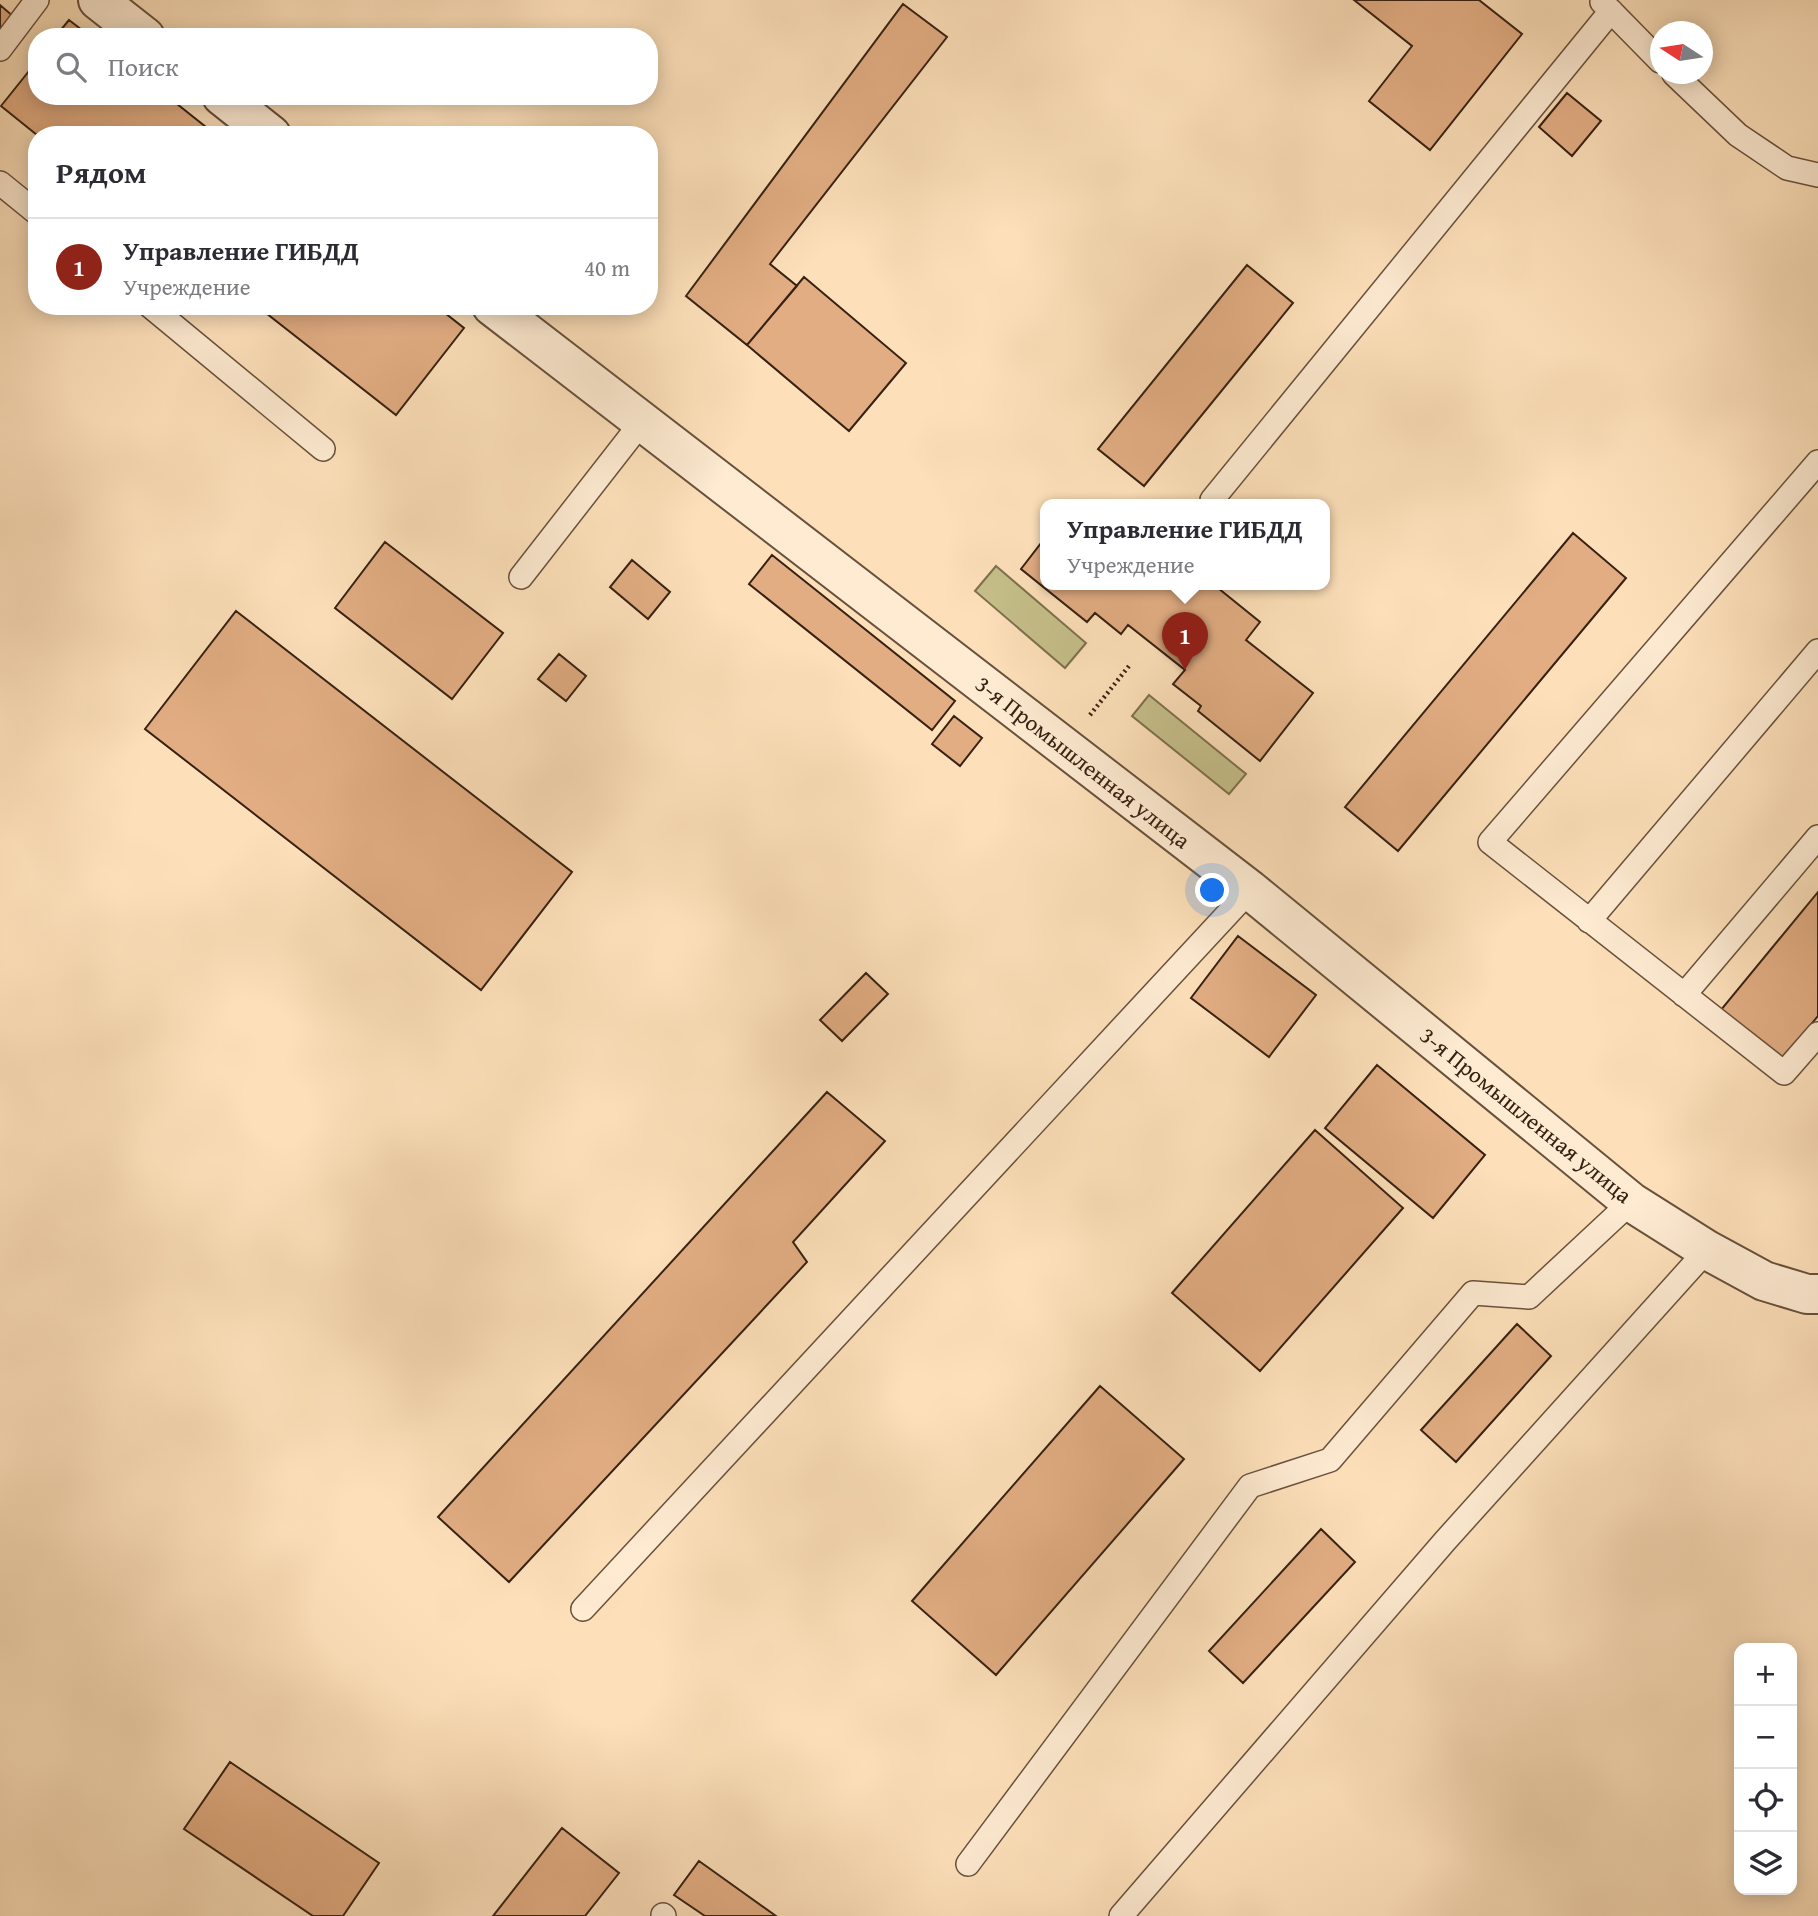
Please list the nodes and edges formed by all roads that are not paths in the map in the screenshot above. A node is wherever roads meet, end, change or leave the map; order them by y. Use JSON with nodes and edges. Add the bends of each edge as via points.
{"nodes":[{"id":1,"x":37,"y":0,"type":"edge"},
{"id":2,"x":98,"y":0,"type":"edge"},
{"id":3,"x":1605,"y":6,"type":"edge"},
{"id":4,"x":134,"y":28,"type":"edge"},
{"id":5,"x":0,"y":49,"type":"edge"},
{"id":6,"x":1650,"y":50,"type":"edge"},
{"id":7,"x":1684,"y":84,"type":"edge"},
{"id":8,"x":233,"y":105,"type":"edge"},
{"id":9,"x":260,"y":126,"type":"edge"},
{"id":10,"x":1818,"y":175,"type":"edge"},
{"id":11,"x":0,"y":183,"type":"edge"},
{"id":12,"x":28,"y":206,"type":"edge"},
{"id":13,"x":161,"y":315,"type":"edge"},
{"id":14,"x":503,"y":315,"type":"edge"},
{"id":15,"x":641,"y":423,"type":"junction"},
{"id":16,"x":323,"y":449,"type":"dead end"},
{"id":17,"x":1818,"y":462,"type":"edge"},
{"id":18,"x":1213,"y":499,"type":"edge"},
{"id":19,"x":521,"y":577,"type":"dead end"},
{"id":20,"x":1818,"y":652,"type":"edge"},
{"id":21,"x":1818,"y":836,"type":"edge"},
{"id":22,"x":1250,"y":891,"type":"junction"},
{"id":23,"x":1589,"y":921,"type":"junction"},
{"id":24,"x":1684,"y":995,"type":"junction"},
{"id":25,"x":1818,"y":1034,"type":"edge"},
{"id":26,"x":1631,"y":1202,"type":"junction"},
{"id":27,"x":1707,"y":1250,"type":"junction"},
{"id":28,"x":1818,"y":1294,"type":"edge"},
{"id":29,"x":583,"y":1609,"type":"dead end"},
{"id":30,"x":968,"y":1864,"type":"dead end"},
{"id":31,"x":1121,"y":1916,"type":"edge"}],
"edges":[{"from":1,"to":5,"type":"lane"},
{"from":2,"to":4,"type":"street"},
{"from":3,"to":6,"type":"lane"},
{"from":3,"to":18,"type":"lane"},
{"from":7,"to":10,"type":"lane","via":[[1738,135],[1787,168]]},
{"from":8,"to":9,"type":"street"},
{"from":11,"to":12,"type":"lane"},
{"from":13,"to":16,"type":"lane"},
{"from":14,"to":15,"type":"street","name":"3-я Промышленная улица"},
{"from":15,"to":19,"type":"lane"},
{"from":15,"to":22,"type":"street","name":"3-я Промышленная улица"},
{"from":17,"to":23,"type":"lane","via":[[1490,842]]},
{"from":20,"to":23,"type":"lane"},
{"from":21,"to":24,"type":"lane"},
{"from":22,"to":26,"type":"street","name":"3-я Промышленная улица"},
{"from":22,"to":29,"type":"lane"},
{"from":23,"to":24,"type":"lane"},
{"from":24,"to":25,"type":"lane","via":[[1784,1073]]},
{"from":26,"to":27,"type":"street","name":"3-я Промышленная улица"},
{"from":26,"to":30,"type":"lane","via":[[1529,1297],[1473,1293],[1330,1460],[1250,1486]]},
{"from":27,"to":28,"type":"street","name":"3-я Промышленная улица","via":[[1764,1281]]},
{"from":27,"to":31,"type":"lane","via":[[1446,1541]]}]}
